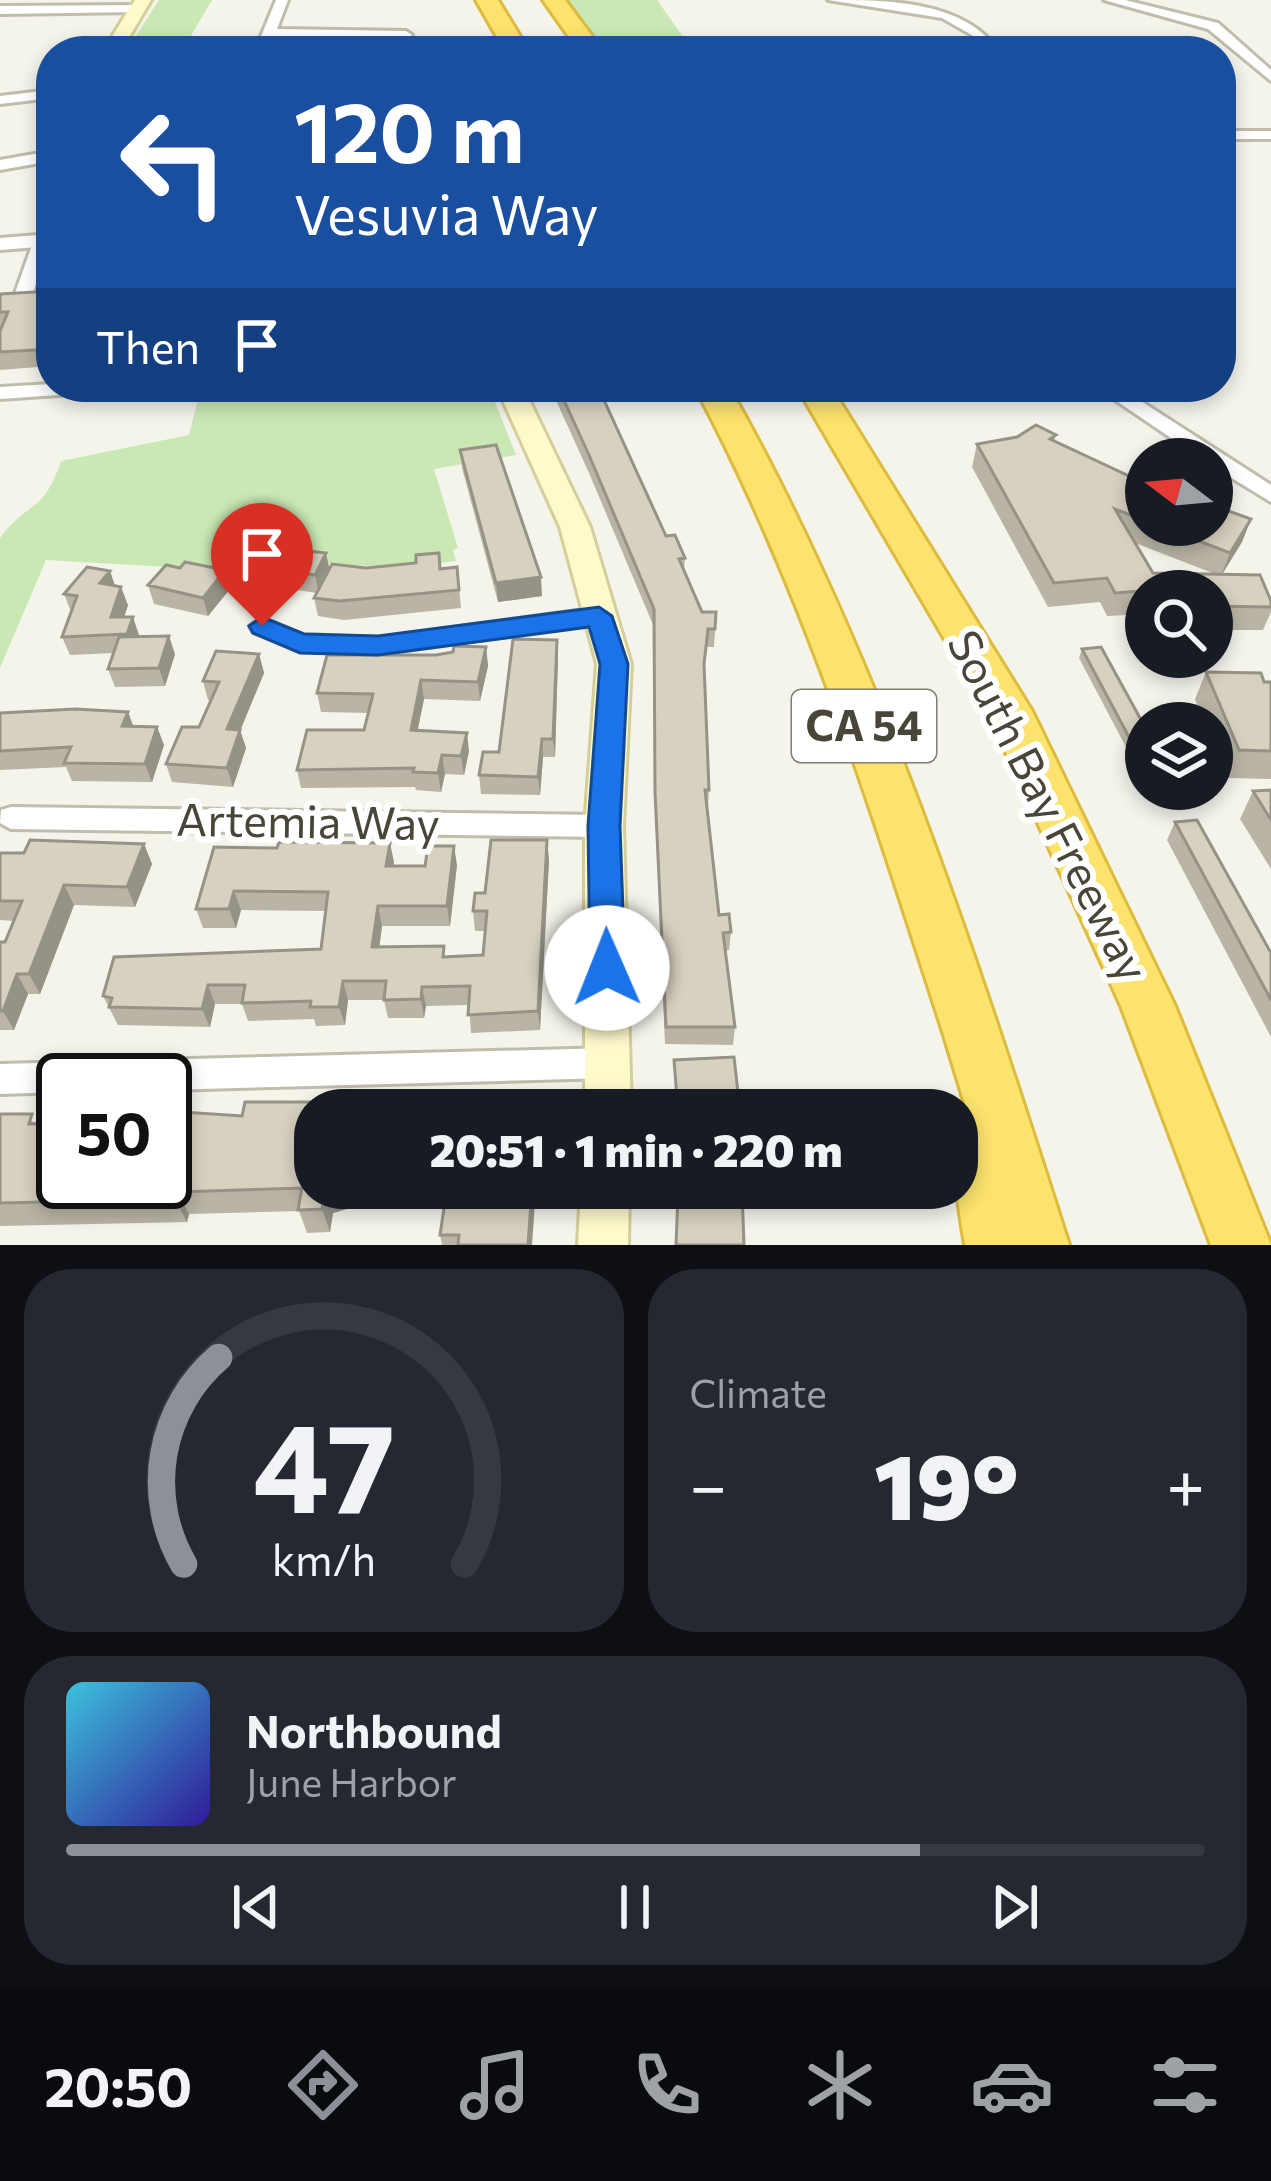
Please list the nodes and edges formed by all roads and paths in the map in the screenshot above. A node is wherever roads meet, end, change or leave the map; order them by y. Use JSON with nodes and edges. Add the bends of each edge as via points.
{"nodes":[{"id":1,"x":282,"y":0,"type":"edge"},
{"id":2,"x":487,"y":0,"type":"edge"},
{"id":3,"x":554,"y":0,"type":"edge"},
{"id":4,"x":834,"y":0,"type":"edge"},
{"id":5,"x":1110,"y":0,"type":"edge"},
{"id":6,"x":140,"y":4,"type":"edge"},
{"id":7,"x":0,"y":10,"type":"edge"},
{"id":8,"x":268,"y":33,"type":"junction"},
{"id":9,"x":406,"y":35,"type":"dead end"},
{"id":10,"x":121,"y":36,"type":"edge"},
{"id":11,"x":267,"y":36,"type":"edge"},
{"id":12,"x":508,"y":36,"type":"edge"},
{"id":13,"x":580,"y":36,"type":"edge"},
{"id":14,"x":983,"y":36,"type":"edge"},
{"id":15,"x":1224,"y":36,"type":"edge"},
{"id":16,"x":1236,"y":46,"type":"edge"},
{"id":17,"x":1271,"y":77,"type":"edge"},
{"id":18,"x":36,"y":96,"type":"edge"},
{"id":19,"x":0,"y":100,"type":"edge"},
{"id":20,"x":1236,"y":135,"type":"edge"},
{"id":21,"x":1271,"y":135,"type":"edge"},
{"id":22,"x":36,"y":159,"type":"edge"},
{"id":23,"x":0,"y":165,"type":"edge"},
{"id":24,"x":36,"y":242,"type":"edge"},
{"id":25,"x":0,"y":244,"type":"edge"},
{"id":26,"x":36,"y":265,"type":"edge"},
{"id":27,"x":36,"y":295,"type":"edge"},
{"id":28,"x":23,"y":296,"type":"junction"},
{"id":29,"x":0,"y":298,"type":"edge"},
{"id":30,"x":36,"y":391,"type":"edge"},
{"id":31,"x":0,"y":393,"type":"edge"},
{"id":32,"x":517,"y":402,"type":"edge"},
{"id":33,"x":720,"y":402,"type":"edge"},
{"id":34,"x":823,"y":402,"type":"edge"},
{"id":35,"x":1128,"y":402,"type":"edge"},
{"id":36,"x":1271,"y":495,"type":"edge"},
{"id":37,"x":599,"y":616,"type":"junction"},
{"id":38,"x":262,"y":626,"type":"dead end"},
{"id":39,"x":11,"y":818,"type":"dead end"},
{"id":40,"x":604,"y":826,"type":"junction"},
{"id":41,"x":1148,"y":1006,"type":"junction"},
{"id":42,"x":609,"y":1063,"type":"junction"},
{"id":43,"x":988,"y":1077,"type":"junction"},
{"id":44,"x":0,"y":1079,"type":"edge"},
{"id":45,"x":608,"y":1089,"type":"edge"},
{"id":46,"x":604,"y":1209,"type":"edge"},
{"id":47,"x":603,"y":1245,"type":"edge"},
{"id":48,"x":996,"y":1245,"type":"edge"},
{"id":49,"x":1038,"y":1245,"type":"edge"},
{"id":50,"x":1243,"y":1245,"type":"edge"},
{"id":51,"x":1268,"y":1245,"type":"edge"}],
"edges":[{"from":1,"to":8,"type":"street"},
{"from":2,"to":12,"type":"highway"},
{"from":3,"to":13,"type":"highway"},
{"from":4,"to":14,"type":"street","via":[[935,12]]},
{"from":5,"to":15,"type":"street","via":[[1213,26]]},
{"from":6,"to":7,"type":"street"},
{"from":6,"to":10,"type":"main road"},
{"from":8,"to":9,"type":"street"},
{"from":8,"to":11,"type":"street"},
{"from":16,"to":17,"type":"street"},
{"from":18,"to":19,"type":"street"},
{"from":20,"to":21,"type":"street"},
{"from":22,"to":23,"type":"street"},
{"from":24,"to":25,"type":"street"},
{"from":26,"to":28,"type":"street"},
{"from":27,"to":28,"type":"street"},
{"from":28,"to":29,"type":"street"},
{"from":30,"to":31,"type":"street"},
{"from":32,"to":37,"type":"main road","via":[[575,526]]},
{"from":33,"to":43,"type":"highway","number":"CA 54","via":[[834,641]]},
{"from":34,"to":41,"type":"highway","name":"South Bay Freeway","number":"CA 54","via":[[1010,712]]},
{"from":35,"to":36,"type":"street"},
{"from":37,"to":38,"type":"street","via":[[378,646],[300,643]]},
{"from":37,"to":40,"type":"main road","via":[[614,664]]},
{"from":39,"to":40,"type":"street","name":"Artemia Way"},
{"from":40,"to":42,"type":"main road"},
{"from":41,"to":50,"type":"highway","name":"South Bay Freeway","number":"CA 54"},
{"from":41,"to":51,"type":"highway"},
{"from":42,"to":44,"type":"street"},
{"from":42,"to":45,"type":"main road"},
{"from":43,"to":48,"type":"highway","via":[[987,1192]]},
{"from":43,"to":49,"type":"highway","number":"CA 54"},
{"from":46,"to":47,"type":"main road"}]}
